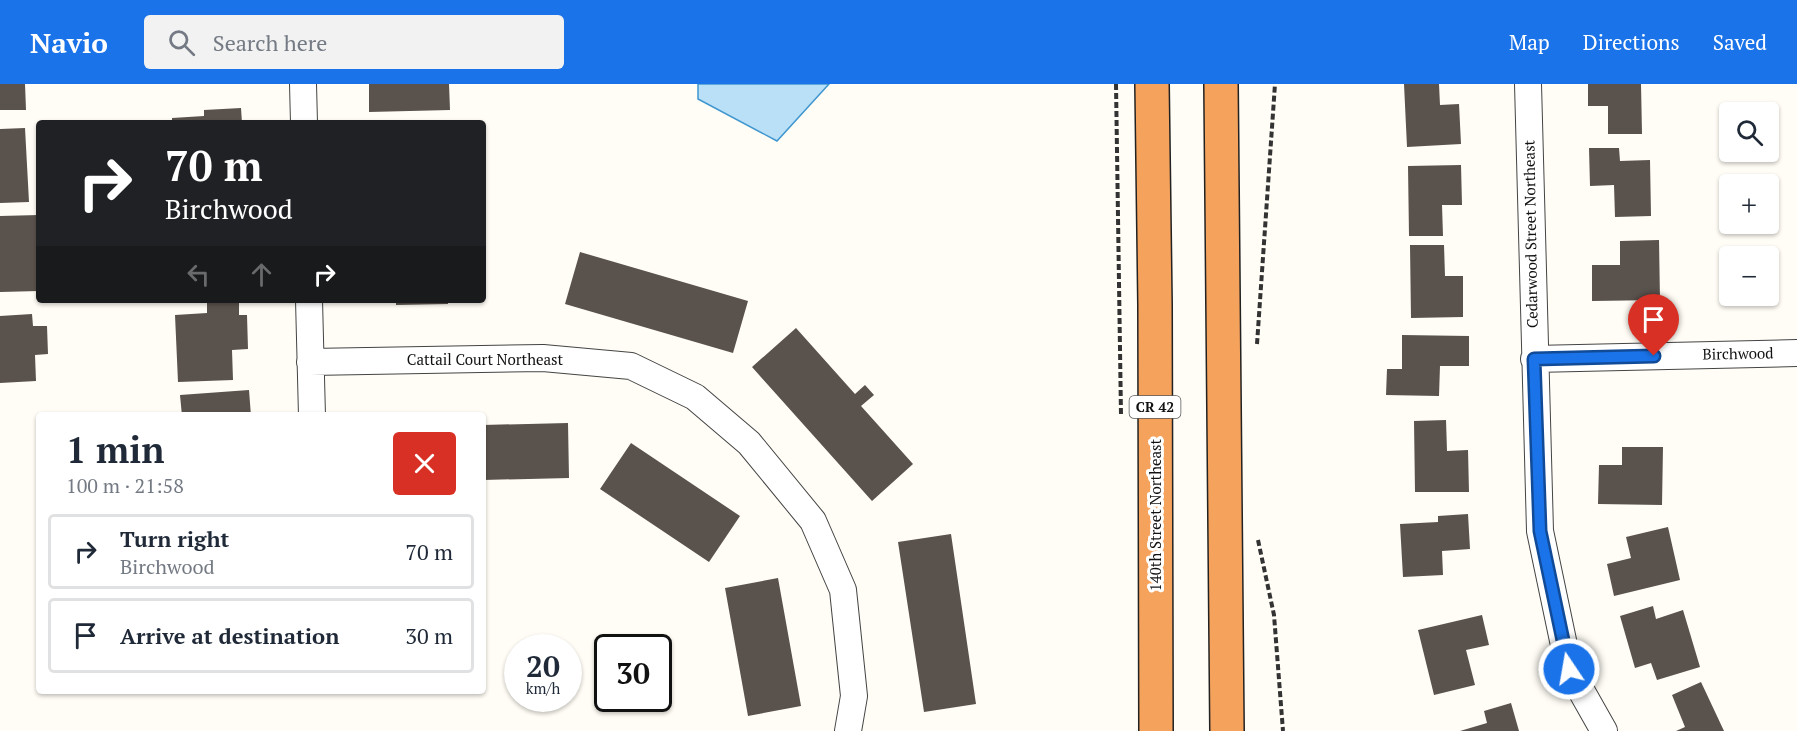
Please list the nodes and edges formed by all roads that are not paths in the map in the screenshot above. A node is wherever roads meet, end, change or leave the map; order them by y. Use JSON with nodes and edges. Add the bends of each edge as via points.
{"nodes":[{"id":1,"x":303,"y":84,"type":"edge"},
{"id":2,"x":1152,"y":84,"type":"edge"},
{"id":3,"x":1221,"y":84,"type":"edge"},
{"id":4,"x":1528,"y":84,"type":"edge"},
{"id":5,"x":304,"y":120,"type":"edge"},
{"id":6,"x":309,"y":303,"type":"edge"},
{"id":7,"x":1797,"y":353,"type":"edge"},
{"id":8,"x":1534,"y":359,"type":"junction"},
{"id":9,"x":310,"y":362,"type":"junction"},
{"id":10,"x":312,"y":412,"type":"edge"},
{"id":11,"x":848,"y":731,"type":"edge"},
{"id":12,"x":1156,"y":731,"type":"edge"},
{"id":13,"x":1227,"y":731,"type":"edge"},
{"id":14,"x":1604,"y":731,"type":"edge"}],
"edges":[{"from":1,"to":5,"type":"street"},
{"from":2,"to":12,"type":"highway","name":"140th Street Northeast","number":"CR 42"},
{"from":3,"to":13,"type":"highway"},
{"from":4,"to":8,"type":"street","name":"Cedarwood Street Northeast"},
{"from":6,"to":9,"type":"street"},
{"from":7,"to":8,"type":"street","name":"Birchwood"},
{"from":8,"to":14,"type":"street","name":"Cedarwood Street Northeast","via":[[1540,531],[1569,669]]},
{"from":9,"to":10,"type":"street"},
{"from":9,"to":11,"type":"street","name":"Cattail Court Northeast","via":[[543,358],[632,366],[695,397],[749,443],[813,521],[843,590],[854,696]]}]}
